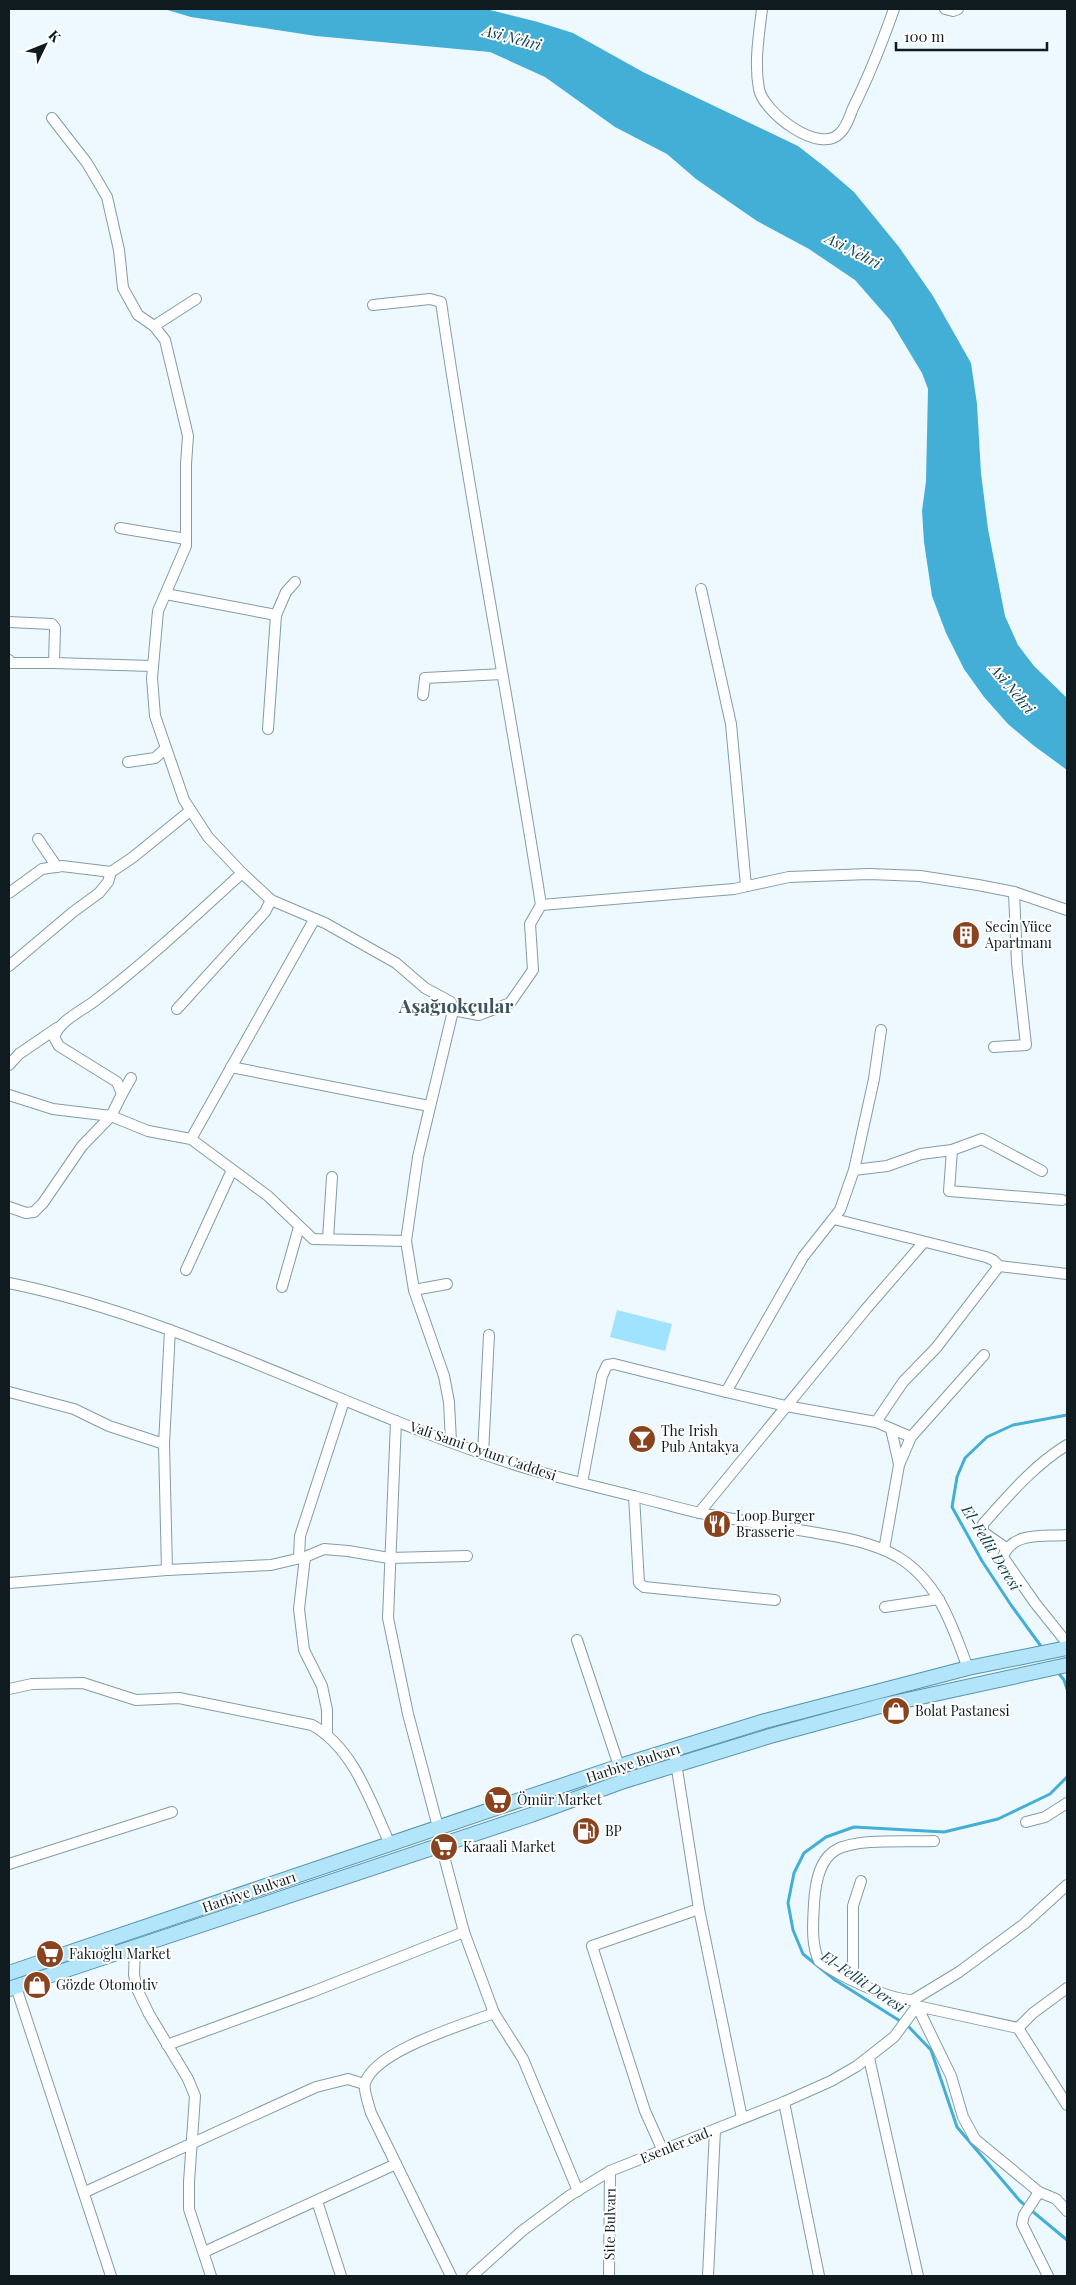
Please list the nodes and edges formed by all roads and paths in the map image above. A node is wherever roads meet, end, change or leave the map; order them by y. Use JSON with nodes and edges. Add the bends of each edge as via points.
{"nodes":[{"id":1,"x":762,"y":9,"type":"edge"},
{"id":2,"x":894,"y":9,"type":"edge"},
{"id":3,"x":945,"y":9,"type":"edge"},
{"id":4,"x":958,"y":9,"type":"edge"},
{"id":5,"x":52,"y":118,"type":"dead end"},
{"id":6,"x":196,"y":299,"type":"dead end"},
{"id":7,"x":373,"y":306,"type":"dead end"},
{"id":8,"x":154,"y":326,"type":"junction"},
{"id":9,"x":120,"y":528,"type":"dead end"},
{"id":10,"x":186,"y":539,"type":"junction"},
{"id":11,"x":295,"y":582,"type":"dead end"},
{"id":12,"x":701,"y":589,"type":"dead end"},
{"id":13,"x":166,"y":594,"type":"junction"},
{"id":14,"x":276,"y":615,"type":"junction"},
{"id":15,"x":9,"y":622,"type":"edge"},
{"id":16,"x":9,"y":660,"type":"edge"},
{"id":17,"x":54,"y":663,"type":"junction"},
{"id":18,"x":152,"y":666,"type":"junction"},
{"id":19,"x":502,"y":674,"type":"junction"},
{"id":20,"x":423,"y":695,"type":"dead end"},
{"id":21,"x":268,"y":729,"type":"dead end"},
{"id":22,"x":165,"y":749,"type":"junction"},
{"id":23,"x":128,"y":762,"type":"dead end"},
{"id":24,"x":190,"y":811,"type":"junction"},
{"id":25,"x":38,"y":839,"type":"dead end"},
{"id":26,"x":57,"y":867,"type":"junction"},
{"id":27,"x":111,"y":872,"type":"junction"},
{"id":28,"x":242,"y":873,"type":"junction"},
{"id":29,"x":746,"y":886,"type":"junction"},
{"id":30,"x":9,"y":892,"type":"edge"},
{"id":31,"x":1014,"y":892,"type":"junction"},
{"id":32,"x":271,"y":900,"type":"junction"},
{"id":33,"x":541,"y":905,"type":"junction"},
{"id":34,"x":1067,"y":910,"type":"edge"},
{"id":35,"x":314,"y":920,"type":"junction"},
{"id":36,"x":9,"y":966,"type":"edge"},
{"id":37,"x":177,"y":1009,"type":"dead end"},
{"id":38,"x":452,"y":1010,"type":"junction"},
{"id":39,"x":57,"y":1028,"type":"junction"},
{"id":40,"x":881,"y":1030,"type":"dead end"},
{"id":41,"x":994,"y":1047,"type":"dead end"},
{"id":42,"x":9,"y":1065,"type":"edge"},
{"id":43,"x":231,"y":1067,"type":"junction"},
{"id":44,"x":131,"y":1078,"type":"dead end"},
{"id":45,"x":122,"y":1094,"type":"junction"},
{"id":46,"x":9,"y":1095,"type":"edge"},
{"id":47,"x":429,"y":1106,"type":"junction"},
{"id":48,"x":111,"y":1116,"type":"junction"},
{"id":49,"x":191,"y":1139,"type":"junction"},
{"id":50,"x":952,"y":1150,"type":"junction"},
{"id":51,"x":232,"y":1170,"type":"junction"},
{"id":52,"x":854,"y":1170,"type":"junction"},
{"id":53,"x":1042,"y":1171,"type":"dead end"},
{"id":54,"x":332,"y":1177,"type":"dead end"},
{"id":55,"x":1062,"y":1200,"type":"dead end"},
{"id":56,"x":9,"y":1207,"type":"edge"},
{"id":57,"x":834,"y":1219,"type":"junction"},
{"id":58,"x":299,"y":1228,"type":"junction"},
{"id":59,"x":328,"y":1240,"type":"junction"},
{"id":60,"x":406,"y":1241,"type":"junction"},
{"id":61,"x":924,"y":1242,"type":"junction"},
{"id":62,"x":999,"y":1266,"type":"junction"},
{"id":63,"x":186,"y":1270,"type":"dead end"},
{"id":64,"x":1067,"y":1274,"type":"edge"},
{"id":65,"x":9,"y":1283,"type":"edge"},
{"id":66,"x":447,"y":1284,"type":"dead end"},
{"id":67,"x":282,"y":1288,"type":"dead end"},
{"id":68,"x":414,"y":1290,"type":"junction"},
{"id":69,"x":170,"y":1330,"type":"junction"},
{"id":70,"x":489,"y":1336,"type":"dead end"},
{"id":71,"x":984,"y":1355,"type":"dead end"},
{"id":72,"x":9,"y":1392,"type":"edge"},
{"id":73,"x":726,"y":1392,"type":"junction"},
{"id":74,"x":344,"y":1400,"type":"junction"},
{"id":75,"x":786,"y":1406,"type":"junction"},
{"id":76,"x":396,"y":1421,"type":"junction"},
{"id":77,"x":876,"y":1422,"type":"junction"},
{"id":78,"x":891,"y":1429,"type":"junction"},
{"id":79,"x":911,"y":1437,"type":"junction"},
{"id":80,"x":451,"y":1442,"type":"junction"},
{"id":81,"x":164,"y":1444,"type":"junction"},
{"id":82,"x":1067,"y":1445,"type":"edge"},
{"id":83,"x":483,"y":1454,"type":"junction"},
{"id":84,"x":898,"y":1464,"type":"junction"},
{"id":85,"x":582,"y":1483,"type":"junction"},
{"id":86,"x":634,"y":1496,"type":"junction"},
{"id":87,"x":699,"y":1513,"type":"junction"},
{"id":88,"x":1067,"y":1536,"type":"edge"},
{"id":89,"x":1006,"y":1548,"type":"junction"},
{"id":90,"x":884,"y":1550,"type":"junction"},
{"id":91,"x":467,"y":1556,"type":"dead end"},
{"id":92,"x":302,"y":1557,"type":"junction"},
{"id":93,"x":389,"y":1558,"type":"junction"},
{"id":94,"x":168,"y":1570,"type":"junction"},
{"id":95,"x":9,"y":1583,"type":"edge"},
{"id":96,"x":939,"y":1599,"type":"junction"},
{"id":97,"x":775,"y":1600,"type":"dead end"},
{"id":98,"x":885,"y":1607,"type":"dead end"},
{"id":99,"x":577,"y":1640,"type":"dead end"},
{"id":100,"x":1067,"y":1643,"type":"edge"},
{"id":101,"x":1067,"y":1648,"type":"edge"},
{"id":102,"x":1067,"y":1666,"type":"edge"},
{"id":103,"x":968,"y":1668,"type":"junction"},
{"id":104,"x":9,"y":1689,"type":"edge"},
{"id":105,"x":326,"y":1733,"type":"junction"},
{"id":106,"x":674,"y":1750,"type":"junction"},
{"id":107,"x":677,"y":1765,"type":"junction"},
{"id":108,"x":620,"y":1766,"type":"junction"},
{"id":109,"x":624,"y":1781,"type":"junction"},
{"id":110,"x":1067,"y":1803,"type":"edge"},
{"id":111,"x":172,"y":1812,"type":"dead end"},
{"id":112,"x":1026,"y":1822,"type":"dead end"},
{"id":113,"x":438,"y":1828,"type":"junction"},
{"id":114,"x":934,"y":1841,"type":"dead end"},
{"id":115,"x":390,"y":1844,"type":"junction"},
{"id":116,"x":441,"y":1845,"type":"junction"},
{"id":117,"x":9,"y":1864,"type":"edge"},
{"id":118,"x":860,"y":1881,"type":"dead end"},
{"id":119,"x":1067,"y":1885,"type":"edge"},
{"id":120,"x":699,"y":1909,"type":"junction"},
{"id":121,"x":464,"y":1932,"type":"junction"},
{"id":122,"x":135,"y":1948,"type":"junction"},
{"id":123,"x":9,"y":1973,"type":"edge"},
{"id":124,"x":853,"y":1980,"type":"junction"},
{"id":125,"x":13,"y":1988,"type":"edge"},
{"id":126,"x":1067,"y":1988,"type":"edge"},
{"id":127,"x":915,"y":2003,"type":"junction"},
{"id":128,"x":494,"y":2013,"type":"junction"},
{"id":129,"x":1018,"y":2028,"type":"junction"},
{"id":130,"x":167,"y":2045,"type":"junction"},
{"id":131,"x":869,"y":2058,"type":"junction"},
{"id":132,"x":364,"y":2084,"type":"junction"},
{"id":133,"x":784,"y":2102,"type":"junction"},
{"id":134,"x":1067,"y":2105,"type":"edge"},
{"id":135,"x":742,"y":2118,"type":"junction"},
{"id":136,"x":715,"y":2130,"type":"junction"},
{"id":137,"x":192,"y":2142,"type":"junction"},
{"id":138,"x":663,"y":2151,"type":"junction"},
{"id":139,"x":396,"y":2164,"type":"junction"},
{"id":140,"x":610,"y":2172,"type":"junction"},
{"id":141,"x":578,"y":2191,"type":"junction"},
{"id":142,"x":85,"y":2192,"type":"junction"},
{"id":143,"x":1039,"y":2192,"type":"junction"},
{"id":144,"x":317,"y":2201,"type":"junction"},
{"id":145,"x":1067,"y":2211,"type":"edge"},
{"id":146,"x":204,"y":2252,"type":"junction"},
{"id":147,"x":111,"y":2276,"type":"edge"},
{"id":148,"x":211,"y":2276,"type":"edge"},
{"id":149,"x":341,"y":2276,"type":"edge"},
{"id":150,"x":451,"y":2276,"type":"edge"},
{"id":151,"x":472,"y":2276,"type":"edge"},
{"id":152,"x":609,"y":2276,"type":"edge"},
{"id":153,"x":708,"y":2276,"type":"edge"},
{"id":154,"x":819,"y":2276,"type":"edge"},
{"id":155,"x":918,"y":2276,"type":"edge"},
{"id":156,"x":1048,"y":2276,"type":"edge"}],
"edges":[{"from":1,"to":2,"type":"street","via":[[757,66],[759,90],[765,104],[808,137],[825,141],[842,132]]},
{"from":3,"to":4,"type":"street"},
{"from":5,"to":8,"type":"street","via":[[87,163],[107,197],[119,250],[123,288],[138,315]]},
{"from":6,"to":8,"type":"street"},
{"from":7,"to":19,"type":"street","via":[[430,299],[441,302]]},
{"from":8,"to":10,"type":"street","via":[[165,340],[188,436]]},
{"from":9,"to":10,"type":"street"},
{"from":10,"to":13,"type":"street"},
{"from":11,"to":14,"type":"street","via":[[286,592]]},
{"from":12,"to":29,"type":"street","via":[[731,724]]},
{"from":13,"to":14,"type":"street"},
{"from":13,"to":18,"type":"street","via":[[158,611]]},
{"from":14,"to":21,"type":"street"},
{"from":15,"to":17,"type":"street","via":[[52,624],[55,628]]},
{"from":16,"to":17,"type":"street","via":[[11,663]]},
{"from":17,"to":18,"type":"street"},
{"from":18,"to":22,"type":"street","via":[[155,716]]},
{"from":19,"to":20,"type":"street","via":[[425,678]]},
{"from":19,"to":33,"type":"street"},
{"from":22,"to":23,"type":"street","via":[[155,758]]},
{"from":22,"to":24,"type":"street"},
{"from":24,"to":27,"type":"street"},
{"from":24,"to":28,"type":"street","via":[[208,837]]},
{"from":25,"to":26,"type":"street"},
{"from":26,"to":27,"type":"street"},
{"from":26,"to":30,"type":"street","via":[[42,869]]},
{"from":27,"to":36,"type":"street","via":[[99,893]]},
{"from":28,"to":32,"type":"street"},
{"from":28,"to":39,"type":"street","via":[[117,983]]},
{"from":29,"to":31,"type":"street","via":[[790,877],[869,874],[920,876]]},
{"from":29,"to":33,"type":"street"},
{"from":31,"to":34,"type":"street"},
{"from":31,"to":41,"type":"street","via":[[1026,1045]]},
{"from":32,"to":35,"type":"street"},
{"from":32,"to":37,"type":"street","via":[[265,912]]},
{"from":33,"to":38,"type":"street","via":[[530,924],[533,970],[510,1003],[479,1015]]},
{"from":35,"to":38,"type":"street","via":[[396,963],[425,988],[451,1002]]},
{"from":35,"to":43,"type":"street"},
{"from":38,"to":47,"type":"street"},
{"from":39,"to":42,"type":"street","via":[[19,1054]]},
{"from":39,"to":45,"type":"street","via":[[54,1037],[59,1046],[93,1062],[117,1082]]},
{"from":40,"to":52,"type":"street"},
{"from":43,"to":47,"type":"street"},
{"from":43,"to":49,"type":"street"},
{"from":44,"to":45,"type":"street"},
{"from":45,"to":48,"type":"street"},
{"from":46,"to":48,"type":"street","via":[[53,1108]]},
{"from":47,"to":60,"type":"street"},
{"from":48,"to":49,"type":"street","via":[[148,1131]]},
{"from":48,"to":56,"type":"street","via":[[82,1146],[34,1212],[26,1213]]},
{"from":49,"to":51,"type":"street"},
{"from":50,"to":52,"type":"street","via":[[921,1154],[887,1166]]},
{"from":50,"to":53,"type":"street","via":[[982,1139]]},
{"from":50,"to":55,"type":"street","via":[[950,1191]]},
{"from":51,"to":58,"type":"street","via":[[268,1196]]},
{"from":51,"to":63,"type":"street"},
{"from":52,"to":57,"type":"street"},
{"from":54,"to":59,"type":"street"},
{"from":57,"to":61,"type":"street"},
{"from":57,"to":73,"type":"street","via":[[803,1258]]},
{"from":58,"to":59,"type":"street","via":[[313,1239]]},
{"from":58,"to":67,"type":"street"},
{"from":59,"to":60,"type":"street"},
{"from":60,"to":68,"type":"street"},
{"from":61,"to":62,"type":"street","via":[[993,1260]]},
{"from":61,"to":75,"type":"street"},
{"from":62,"to":64,"type":"street"},
{"from":62,"to":77,"type":"street","via":[[936,1348],[903,1382]]},
{"from":65,"to":69,"type":"street","name":"Vali Sami Oytun Caddesi","via":[[82,1300]]},
{"from":66,"to":68,"type":"street"},
{"from":68,"to":80,"type":"street","via":[[444,1376]]},
{"from":69,"to":74,"type":"street","name":"Vali Sami Oytun Caddesi"},
{"from":69,"to":81,"type":"street"},
{"from":70,"to":83,"type":"street"},
{"from":71,"to":79,"type":"street"},
{"from":72,"to":81,"type":"street","via":[[74,1408],[109,1426]]},
{"from":73,"to":75,"type":"street"},
{"from":73,"to":85,"type":"street","via":[[614,1364],[607,1365],[602,1376]]},
{"from":74,"to":76,"type":"street","name":"Vali Sami Oytun Caddesi"},
{"from":74,"to":92,"type":"street","via":[[300,1536]]},
{"from":75,"to":77,"type":"street"},
{"from":75,"to":87,"type":"street"},
{"from":76,"to":80,"type":"street","name":"Vali Sami Oytun Caddesi"},
{"from":76,"to":93,"type":"street"},
{"from":77,"to":78,"type":"street"},
{"from":78,"to":79,"type":"street"},
{"from":78,"to":84,"type":"street"},
{"from":79,"to":84,"type":"street"},
{"from":80,"to":83,"type":"street","name":"Vali Sami Oytun Caddesi"},
{"from":81,"to":94,"type":"street"},
{"from":82,"to":89,"type":"street","via":[[1041,1463],[983,1524],[983,1532]]},
{"from":83,"to":85,"type":"street","name":"Vali Sami Oytun Caddesi"},
{"from":84,"to":90,"type":"street"},
{"from":85,"to":86,"type":"street","name":"Vali Sami Oytun Caddesi"},
{"from":86,"to":87,"type":"street","name":"Vali Sami Oytun Caddesi"},
{"from":86,"to":97,"type":"street","via":[[639,1583],[644,1587]]},
{"from":87,"to":90,"type":"street","name":"Vali Sami Oytun Caddesi","via":[[843,1538]]},
{"from":88,"to":89,"type":"street","via":[[1024,1538]]},
{"from":89,"to":100,"type":"street","via":[[1004,1557]]},
{"from":90,"to":96,"type":"street","name":"Vali Sami Oytun Caddesi","via":[[921,1574]]},
{"from":91,"to":93,"type":"street"},
{"from":92,"to":93,"type":"street","via":[[324,1549]]},
{"from":92,"to":94,"type":"street","via":[[270,1565]]},
{"from":92,"to":105,"type":"street","via":[[299,1609],[304,1650],[324,1694]]},
{"from":93,"to":113,"type":"street","via":[[388,1618],[408,1714]]},
{"from":94,"to":95,"type":"street"},
{"from":96,"to":98,"type":"street"},
{"from":96,"to":103,"type":"street","name":"Vali Sami Oytun Caddesi"},
{"from":99,"to":108,"type":"street"},
{"from":101,"to":103,"type":"main road","name":"Harbiye Bulvarı"},
{"from":102,"to":107,"type":"main road","name":"Harbiye Bulvarı","via":[[884,1705]]},
{"from":103,"to":106,"type":"main road","name":"Harbiye Bulvarı","via":[[815,1707]]},
{"from":104,"to":105,"type":"street","via":[[32,1684],[83,1683],[136,1700],[179,1698],[312,1725]]},
{"from":105,"to":115,"type":"street","via":[[348,1760]]},
{"from":106,"to":107,"type":"street"},
{"from":106,"to":108,"type":"main road","name":"Harbiye Bulvarı"},
{"from":107,"to":109,"type":"main road","name":"Harbiye Bulvarı"},
{"from":107,"to":120,"type":"street"},
{"from":108,"to":109,"type":"street"},
{"from":108,"to":113,"type":"main road","name":"Harbiye Bulvarı"},
{"from":109,"to":116,"type":"main road","name":"Harbiye Bulvarı"},
{"from":110,"to":112,"type":"street","via":[[1045,1817]]},
{"from":111,"to":117,"type":"street"},
{"from":113,"to":115,"type":"main road","name":"Harbiye Bulvarı"},
{"from":114,"to":124,"type":"street","via":[[850,1844],[834,1850],[826,1859],[814,1894],[815,1953],[826,1966]]},
{"from":115,"to":123,"type":"main road","name":"Harbiye Bulvarı"},
{"from":116,"to":121,"type":"street"},
{"from":116,"to":122,"type":"main road","name":"Harbiye Bulvarı"},
{"from":118,"to":124,"type":"street","via":[[854,1906]]},
{"from":119,"to":127,"type":"street","name":"Esenler cad.","via":[[1016,1930]]},
{"from":120,"to":135,"type":"street"},
{"from":120,"to":138,"type":"street","via":[[592,1946],[645,2111]]},
{"from":121,"to":128,"type":"street"},
{"from":121,"to":130,"type":"street"},
{"from":122,"to":125,"type":"main road","name":"Harbiye Bulvarı"},
{"from":122,"to":130,"type":"street","via":[[137,1989]]},
{"from":124,"to":127,"type":"street","via":[[882,1994]]},
{"from":125,"to":142,"type":"street"},
{"from":126,"to":129,"type":"street"},
{"from":127,"to":129,"type":"street"},
{"from":127,"to":131,"type":"street","name":"Esenler cad.","via":[[894,2037]]},
{"from":127,"to":143,"type":"street","via":[[951,2076],[963,2117],[975,2139]]},
{"from":128,"to":132,"type":"street","via":[[399,2050],[382,2061]]},
{"from":128,"to":141,"type":"street","via":[[522,2059]]},
{"from":129,"to":134,"type":"street"},
{"from":130,"to":137,"type":"street","via":[[195,2096]]},
{"from":131,"to":133,"type":"street","name":"Esenler cad.","via":[[831,2081]]},
{"from":131,"to":155,"type":"street"},
{"from":132,"to":137,"type":"street","via":[[348,2079],[316,2087]]},
{"from":132,"to":139,"type":"street","via":[[371,2112]]},
{"from":133,"to":135,"type":"street","name":"Esenler cad."},
{"from":133,"to":154,"type":"street"},
{"from":135,"to":136,"type":"street","name":"Esenler cad."},
{"from":136,"to":138,"type":"street","name":"Esenler cad."},
{"from":136,"to":153,"type":"street"},
{"from":137,"to":142,"type":"street"},
{"from":137,"to":146,"type":"street","via":[[189,2210]]},
{"from":138,"to":140,"type":"street","name":"Esenler cad."},
{"from":139,"to":144,"type":"street"},
{"from":139,"to":150,"type":"street"},
{"from":140,"to":141,"type":"street","name":"Esenler cad."},
{"from":140,"to":152,"type":"street","name":"Site Bulvarı"},
{"from":141,"to":151,"type":"street","name":"Esenler cad.","via":[[522,2231]]},
{"from":142,"to":147,"type":"street"},
{"from":143,"to":145,"type":"street","via":[[1056,2200]]},
{"from":143,"to":156,"type":"street","via":[[1025,2213],[1022,2224]]},
{"from":144,"to":146,"type":"street"},
{"from":144,"to":149,"type":"street"},
{"from":146,"to":148,"type":"street"}]}
